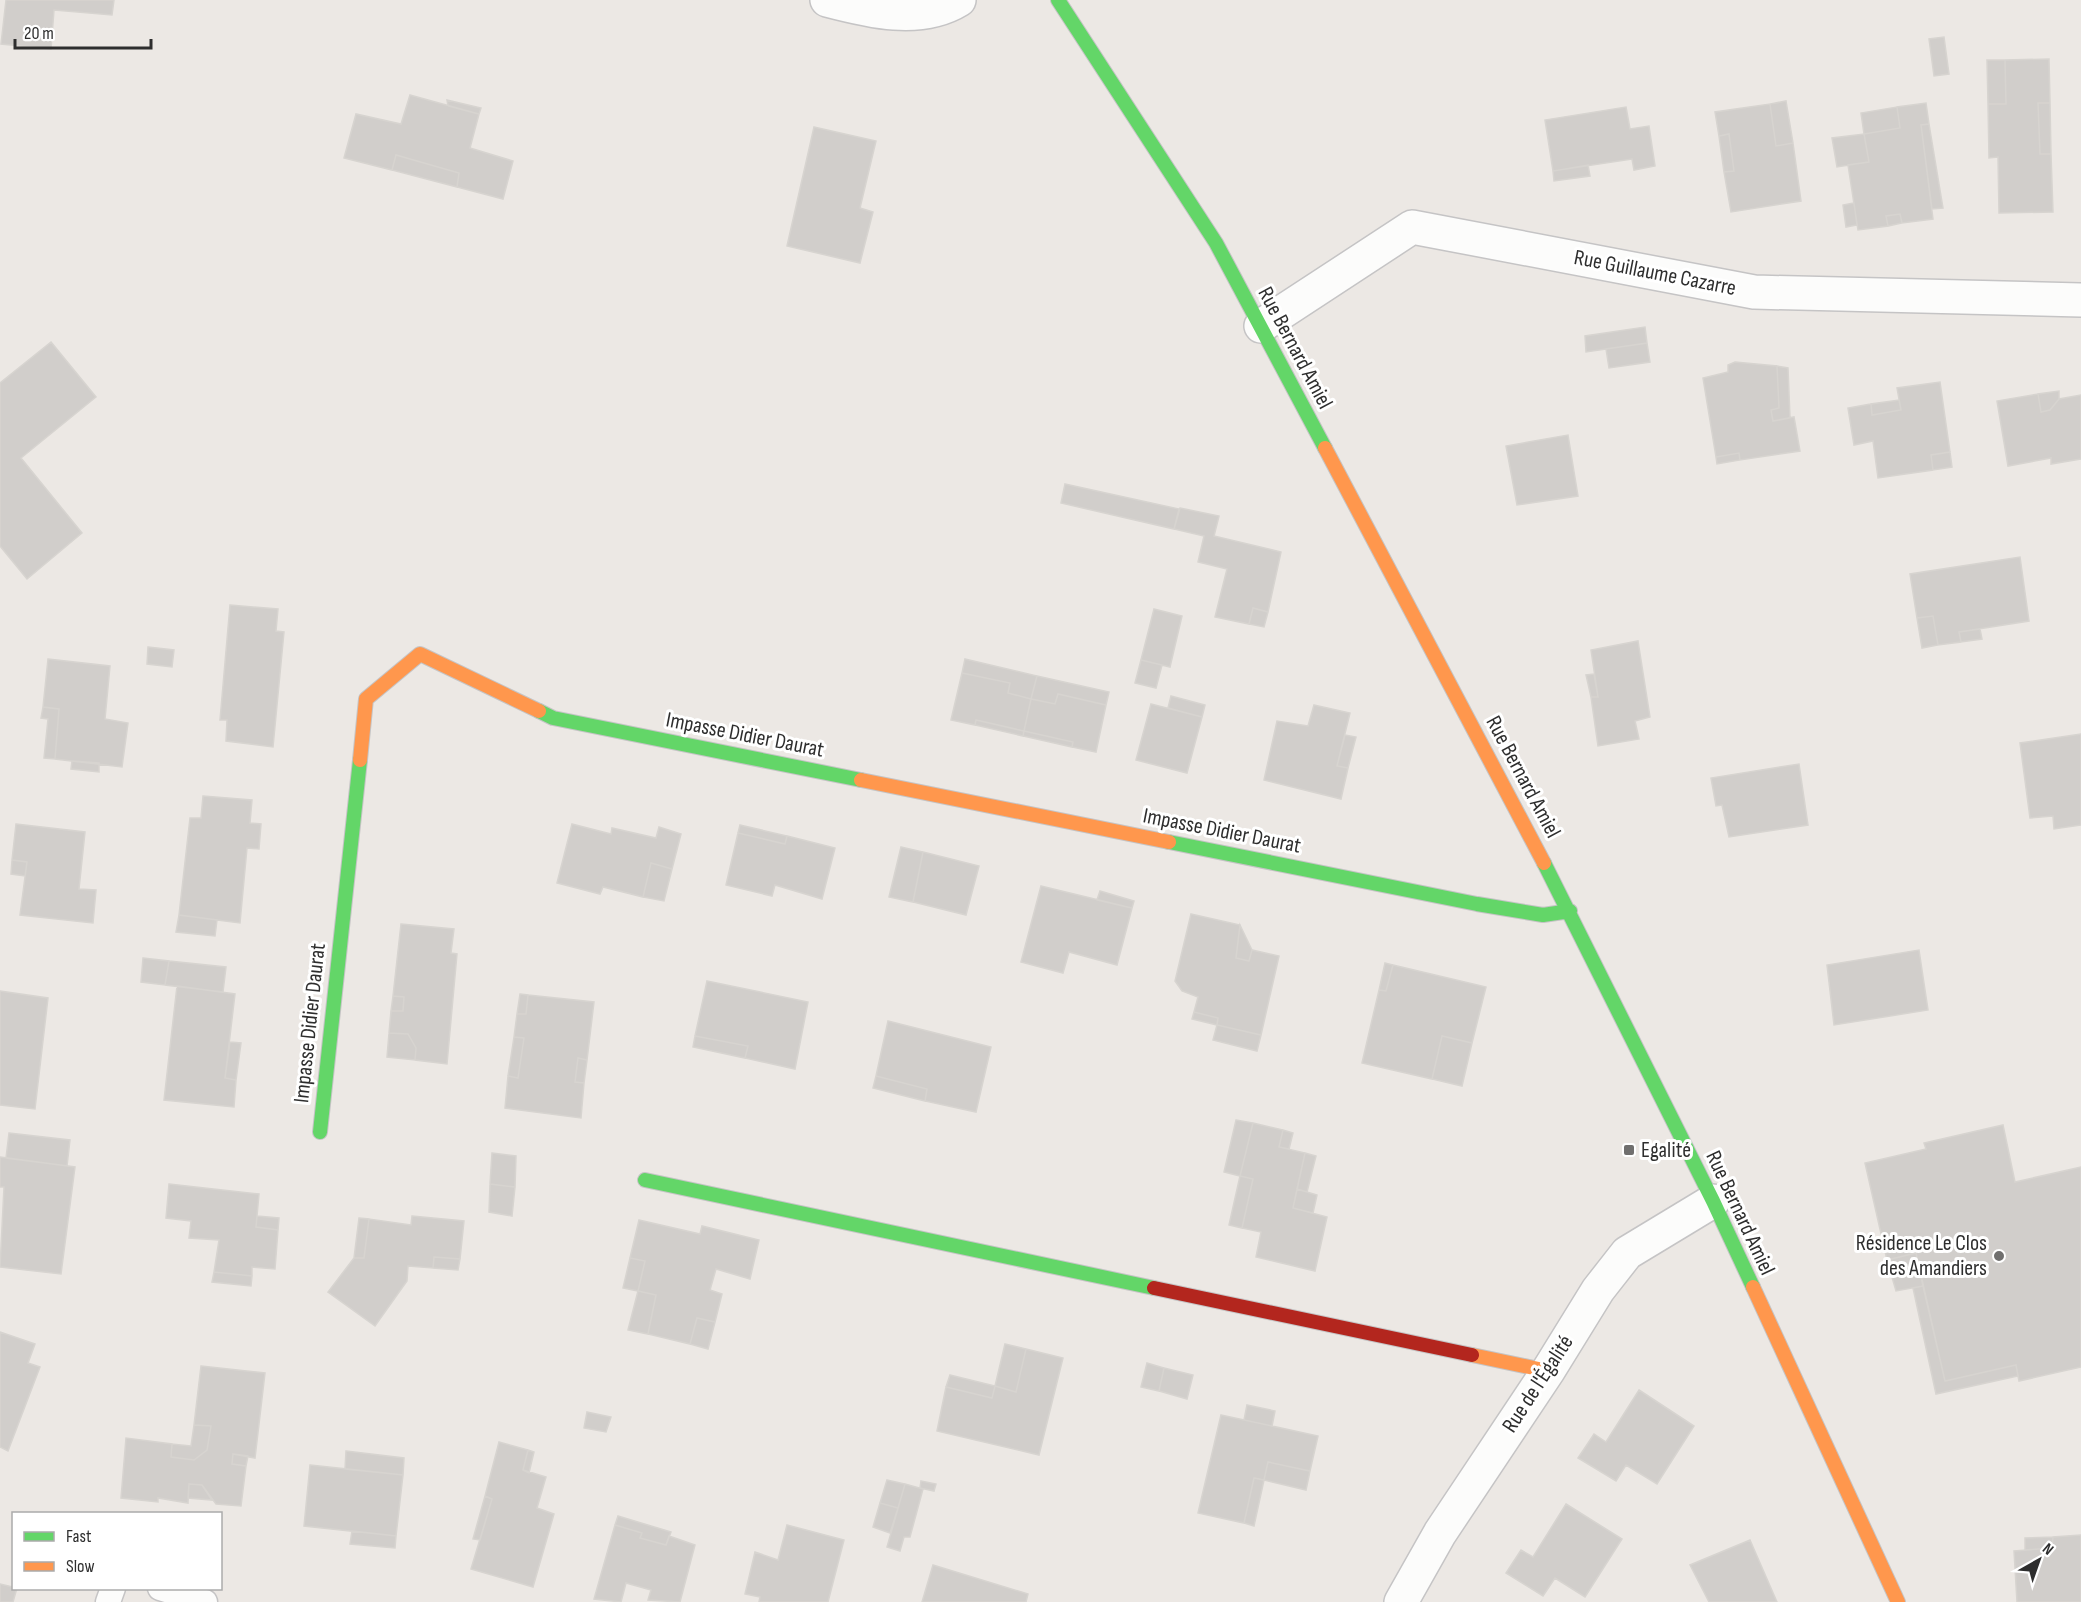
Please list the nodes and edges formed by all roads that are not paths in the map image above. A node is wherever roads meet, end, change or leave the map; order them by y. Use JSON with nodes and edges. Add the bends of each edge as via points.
{"nodes":[{"id":1,"x":826,"y":0,"type":"edge"},
{"id":2,"x":959,"y":0,"type":"edge"},
{"id":3,"x":1058,"y":0,"type":"edge"},
{"id":4,"x":2081,"y":300,"type":"edge"},
{"id":5,"x":1261,"y":326,"type":"junction"},
{"id":6,"x":1570,"y":911,"type":"junction"},
{"id":7,"x":320,"y":1132,"type":"dead end"},
{"id":8,"x":645,"y":1180,"type":"dead end"},
{"id":9,"x":1713,"y":1201,"type":"junction"},
{"id":10,"x":1548,"y":1371,"type":"junction"},
{"id":11,"x":166,"y":1590,"type":"edge"},
{"id":12,"x":205,"y":1602,"type":"edge"},
{"id":13,"x":1401,"y":1602,"type":"edge"},
{"id":14,"x":1898,"y":1602,"type":"edge"}],
"edges":[{"from":1,"to":2,"type":"street","via":[[907,15],[948,7]]},
{"from":3,"to":5,"type":"street","name":"Rue Bernard Amiel","via":[[1215,243]]},
{"from":4,"to":5,"type":"street","name":"Rue Guillaume Cazarre","via":[[1754,292],[1412,227]]},
{"from":5,"to":6,"type":"street","name":"Rue Bernard Amiel"},
{"from":6,"to":7,"type":"street","name":"Impasse Didier Daurat","via":[[1543,915],[1477,904],[553,718],[420,654],[366,699]]},
{"from":6,"to":9,"type":"street","name":"Rue Bernard Amiel"},
{"from":8,"to":10,"type":"street"},
{"from":9,"to":10,"type":"street","name":"Rue de l'Égalité","via":[[1627,1253],[1598,1290]]},
{"from":9,"to":14,"type":"street","name":"Rue Bernard Amiel"},
{"from":10,"to":13,"type":"street","name":"Rue de l'Égalité","via":[[1440,1533]]},
{"from":11,"to":12,"type":"lane"}]}
